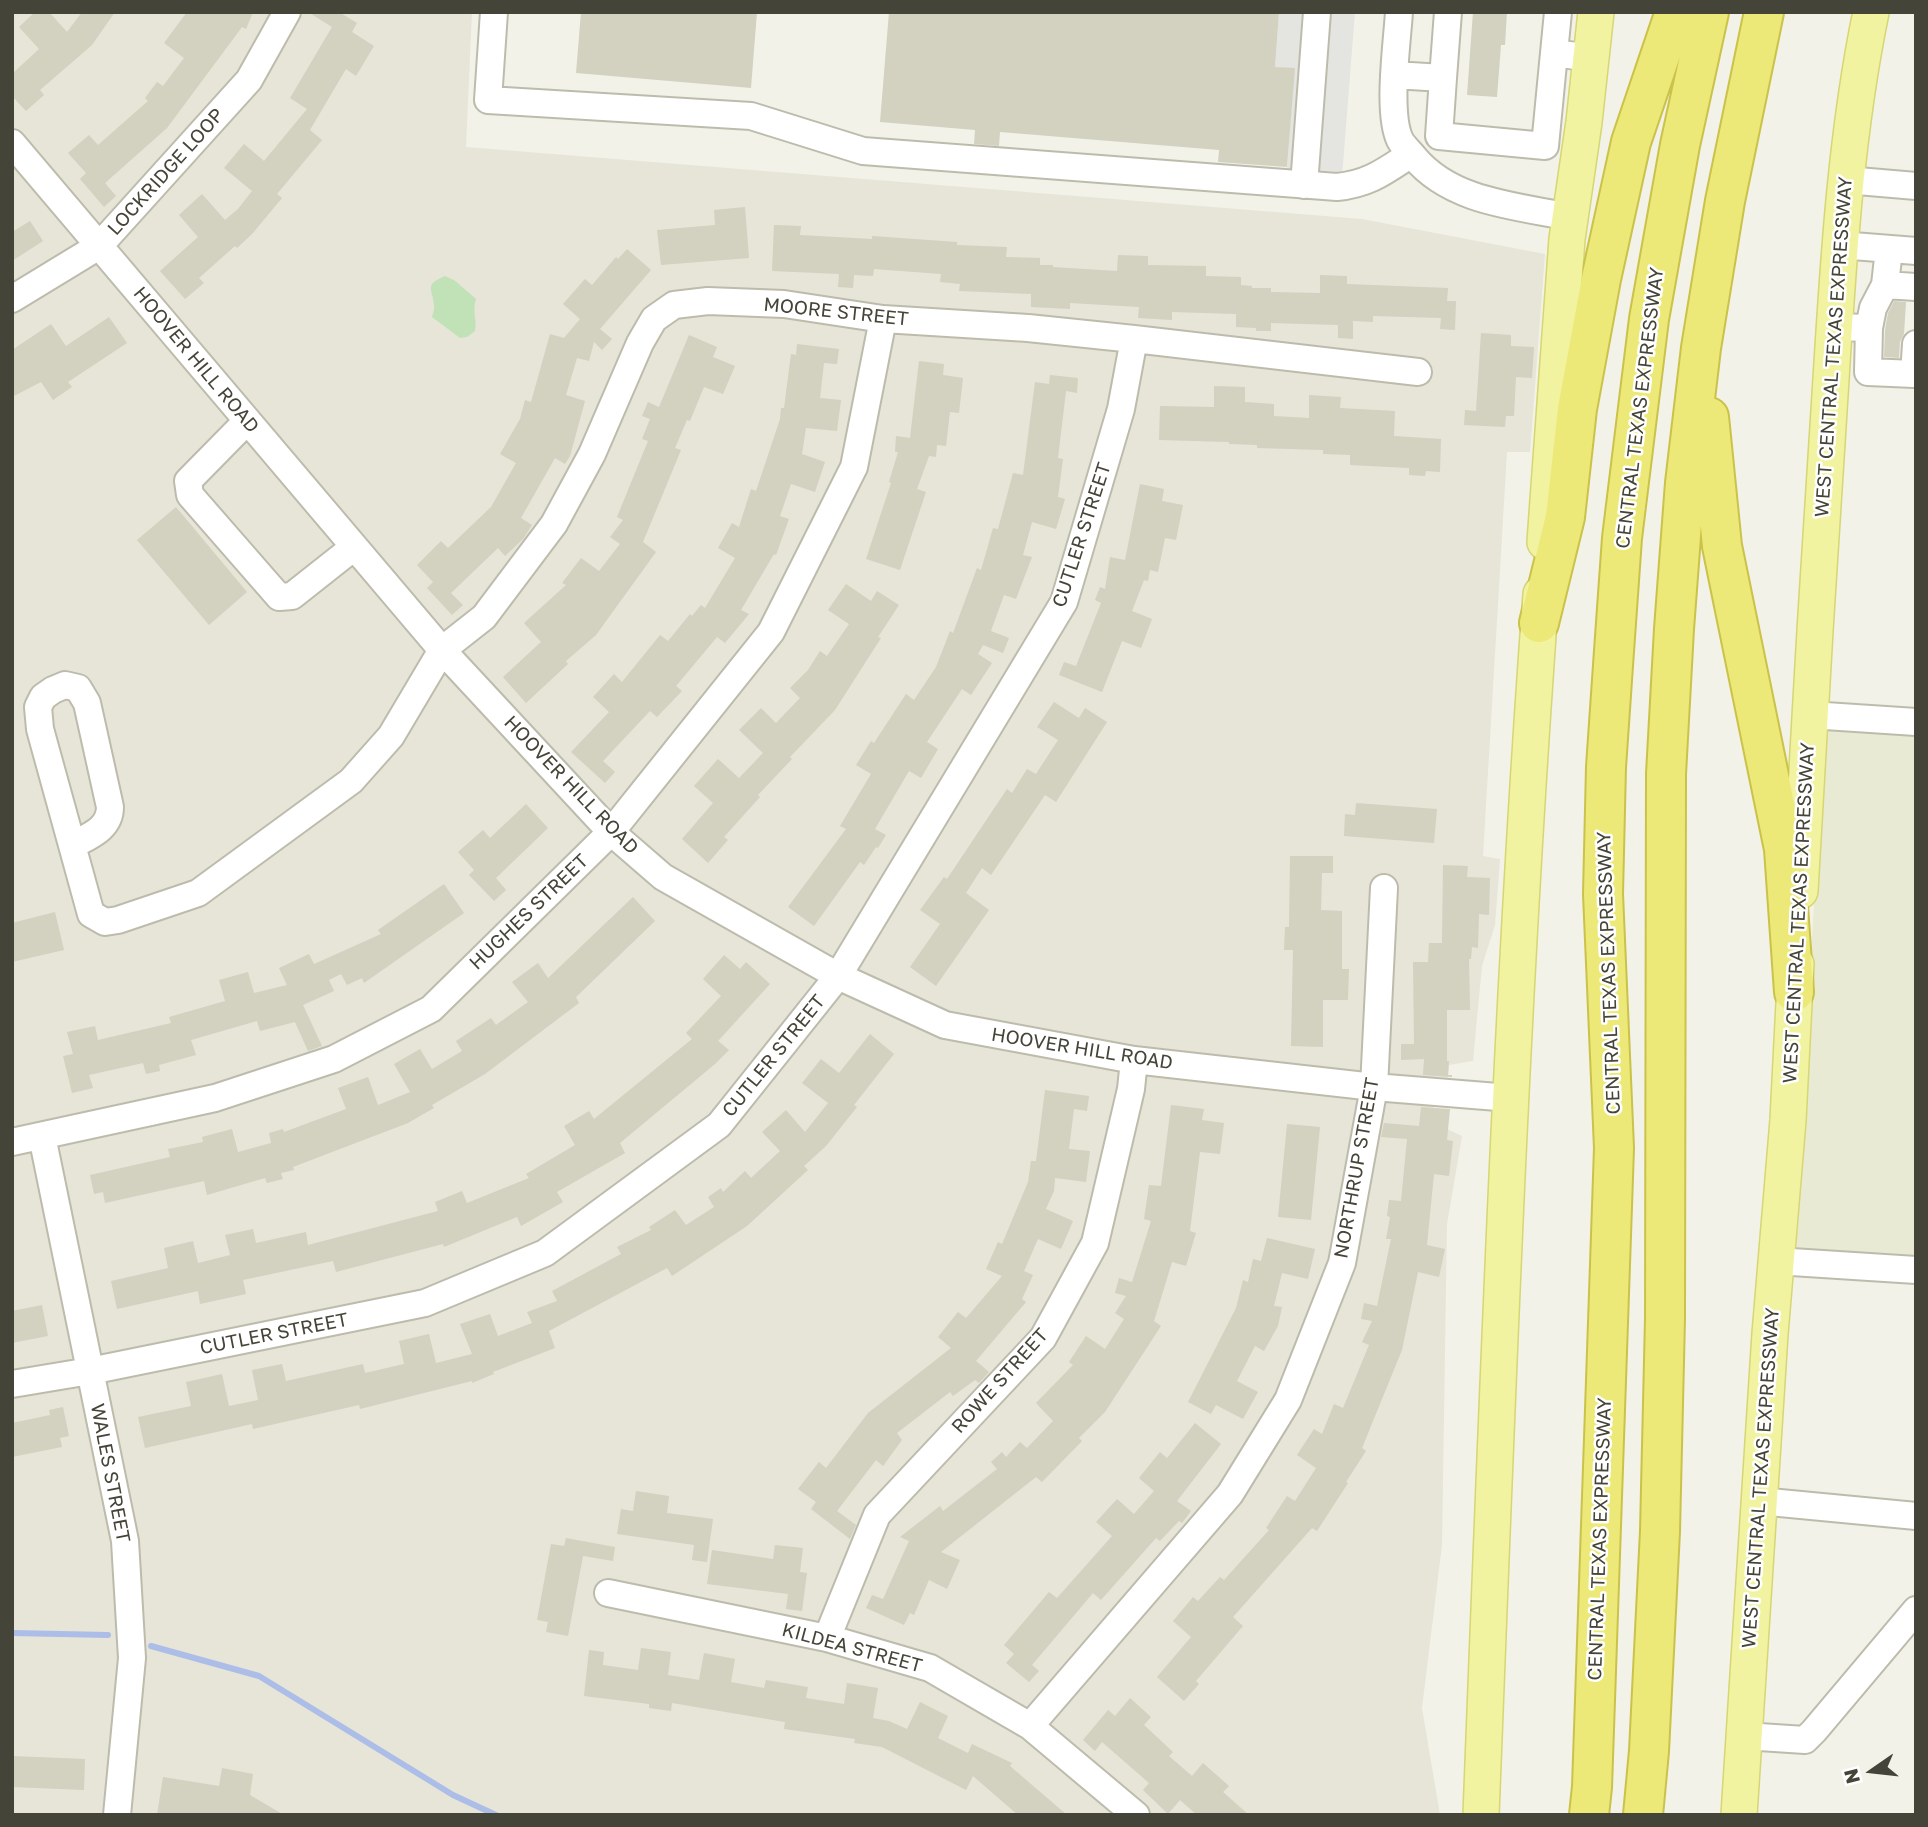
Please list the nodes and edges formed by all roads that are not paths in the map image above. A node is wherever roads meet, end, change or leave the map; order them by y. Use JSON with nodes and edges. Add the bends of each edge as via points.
{"nodes":[{"id":1,"x":287,"y":12,"type":"edge"},
{"id":2,"x":494,"y":12,"type":"edge"},
{"id":3,"x":1317,"y":12,"type":"edge"},
{"id":4,"x":1399,"y":12,"type":"edge"},
{"id":5,"x":1448,"y":12,"type":"edge"},
{"id":6,"x":1558,"y":12,"type":"edge"},
{"id":7,"x":1595,"y":12,"type":"edge"},
{"id":8,"x":1675,"y":12,"type":"edge"},
{"id":9,"x":1709,"y":12,"type":"edge"},
{"id":10,"x":1763,"y":12,"type":"edge"},
{"id":11,"x":1871,"y":12,"type":"edge"},
{"id":12,"x":1554,"y":53,"type":"junction"},
{"id":13,"x":1591,"y":58,"type":"junction"},
{"id":14,"x":1394,"y":75,"type":"junction"},
{"id":15,"x":1443,"y":78,"type":"junction"},
{"id":16,"x":12,"y":144,"type":"edge"},
{"id":17,"x":1411,"y":154,"type":"junction"},
{"id":18,"x":1846,"y":180,"type":"junction"},
{"id":19,"x":1304,"y":185,"type":"junction"},
{"id":20,"x":1916,"y":186,"type":"edge"},
{"id":21,"x":1570,"y":217,"type":"junction"},
{"id":22,"x":1840,"y":245,"type":"junction"},
{"id":23,"x":99,"y":246,"type":"junction"},
{"id":24,"x":1889,"y":249,"type":"junction"},
{"id":25,"x":1916,"y":251,"type":"edge"},
{"id":26,"x":1885,"y":285,"type":"junction"},
{"id":27,"x":1916,"y":287,"type":"edge"},
{"id":28,"x":12,"y":299,"type":"edge"},
{"id":29,"x":883,"y":319,"type":"junction"},
{"id":30,"x":1834,"y":327,"type":"junction"},
{"id":31,"x":1869,"y":328,"type":"junction"},
{"id":32,"x":1134,"y":339,"type":"junction"},
{"id":33,"x":1916,"y":344,"type":"edge"},
{"id":34,"x":1701,"y":348,"type":"junction"},
{"id":35,"x":1418,"y":372,"type":"dead end"},
{"id":36,"x":247,"y":421,"type":"junction"},
{"id":37,"x":354,"y":547,"type":"junction"},
{"id":38,"x":1539,"y":623,"type":"junction"},
{"id":39,"x":442,"y":650,"type":"junction"},
{"id":40,"x":1810,"y":715,"type":"junction"},
{"id":41,"x":1916,"y":722,"type":"edge"},
{"id":42,"x":611,"y":832,"type":"junction"},
{"id":43,"x":72,"y":845,"type":"junction"},
{"id":44,"x":1384,"y":888,"type":"dead end"},
{"id":45,"x":838,"y":976,"type":"junction"},
{"id":46,"x":1794,"y":992,"type":"junction"},
{"id":47,"x":1134,"y":1060,"type":"junction"},
{"id":48,"x":1374,"y":1087,"type":"junction"},
{"id":49,"x":1510,"y":1098,"type":"junction"},
{"id":50,"x":43,"y":1136,"type":"junction"},
{"id":51,"x":12,"y":1142,"type":"edge"},
{"id":52,"x":1776,"y":1261,"type":"junction"},
{"id":53,"x":1916,"y":1270,"type":"edge"},
{"id":54,"x":90,"y":1371,"type":"junction"},
{"id":55,"x":12,"y":1384,"type":"edge"},
{"id":56,"x":1759,"y":1501,"type":"junction"},
{"id":57,"x":1916,"y":1516,"type":"edge"},
{"id":58,"x":608,"y":1593,"type":"dead end"},
{"id":59,"x":1916,"y":1610,"type":"edge"},
{"id":60,"x":827,"y":1637,"type":"junction"},
{"id":61,"x":1030,"y":1726,"type":"junction"},
{"id":62,"x":1744,"y":1736,"type":"junction"},
{"id":63,"x":117,"y":1815,"type":"edge"},
{"id":64,"x":1136,"y":1815,"type":"edge"},
{"id":65,"x":1481,"y":1815,"type":"edge"},
{"id":66,"x":1589,"y":1815,"type":"edge"},
{"id":67,"x":1643,"y":1815,"type":"edge"},
{"id":68,"x":1739,"y":1815,"type":"edge"}],
"edges":[{"from":1,"to":23,"type":"street","name":"LOCKRIDGE LOOP","via":[[249,80]]},
{"from":2,"to":19,"type":"street","via":[[488,100],[751,116],[863,151]]},
{"from":3,"to":19,"type":"street"},
{"from":4,"to":14,"type":"street"},
{"from":5,"to":15,"type":"street"},
{"from":6,"to":12,"type":"street"},
{"from":7,"to":13,"type":"main road"},
{"from":8,"to":38,"type":"highway","via":[[1631,142],[1577,409],[1565,517]]},
{"from":9,"to":66,"type":"highway","name":"CENTRAL TEXAS EXPRESSWAY","via":[[1649,319],[1622,538],[1606,767],[1603,894],[1614,1148]]},
{"from":10,"to":34,"type":"highway"},
{"from":11,"to":18,"type":"main road","name":"WEST CENTRAL TEXAS EXPRESSWAY"},
{"from":12,"to":13,"type":"street"},
{"from":12,"to":15,"type":"street","via":[[1545,146],[1439,136]]},
{"from":13,"to":21,"type":"main road"},
{"from":14,"to":15,"type":"street"},
{"from":14,"to":17,"type":"street","via":[[1397,129]]},
{"from":16,"to":23,"type":"street","name":"HOOVER HILL ROAD"},
{"from":17,"to":19,"type":"street","via":[[1358,185]]},
{"from":17,"to":21,"type":"street","via":[[1444,183],[1482,199]]},
{"from":18,"to":20,"type":"street"},
{"from":18,"to":22,"type":"main road","name":"WEST CENTRAL TEXAS EXPRESSWAY"},
{"from":21,"to":38,"type":"main road"},
{"from":22,"to":24,"type":"street"},
{"from":22,"to":30,"type":"main road","name":"WEST CENTRAL TEXAS EXPRESSWAY"},
{"from":23,"to":28,"type":"street","name":"LOCKRIDGE LOOP"},
{"from":23,"to":36,"type":"street","name":"HOOVER HILL ROAD"},
{"from":24,"to":25,"type":"street"},
{"from":24,"to":26,"type":"street"},
{"from":26,"to":27,"type":"street"},
{"from":26,"to":31,"type":"street"},
{"from":29,"to":32,"type":"street","name":"MOORE STREET"},
{"from":29,"to":39,"type":"street","name":"MOORE STREET","via":[[783,304],[708,301],[674,305],[654,319],[554,524],[484,617]]},
{"from":29,"to":42,"type":"street","name":"HUGHES STREET","via":[[854,467],[771,632]]},
{"from":30,"to":31,"type":"street"},
{"from":30,"to":40,"type":"main road","name":"WEST CENTRAL TEXAS EXPRESSWAY"},
{"from":31,"to":33,"type":"street","via":[[1868,372],[1914,374]]},
{"from":32,"to":35,"type":"street","name":"MOORE STREET"},
{"from":32,"to":45,"type":"street","name":"CUTLER STREET","via":[[1121,409],[1064,602]]},
{"from":34,"to":46,"type":"highway","via":[[1723,546],[1784,849]]},
{"from":34,"to":67,"type":"highway","via":[[1685,483],[1666,774],[1665,1318],[1660,1531]]},
{"from":36,"to":37,"type":"street","name":"HOOVER HILL ROAD"},
{"from":36,"to":37,"type":"street","via":[[188,481],[190,495],[279,597],[292,596]]},
{"from":37,"to":39,"type":"street","name":"HOOVER HILL ROAD"},
{"from":38,"to":49,"type":"main road"},
{"from":39,"to":42,"type":"street","name":"HOOVER HILL ROAD"},
{"from":39,"to":43,"type":"street","via":[[391,736],[351,781],[198,893],[105,922],[91,914]]},
{"from":40,"to":41,"type":"street"},
{"from":40,"to":46,"type":"main road","name":"WEST CENTRAL TEXAS EXPRESSWAY"},
{"from":42,"to":45,"type":"street","name":"HOOVER HILL ROAD","via":[[663,877]]},
{"from":42,"to":50,"type":"street","name":"HUGHES STREET","via":[[431,1009],[334,1059],[215,1098]]},
{"from":43,"to":43,"type":"street","via":[[38,707],[43,697],[65,685],[78,688],[87,703],[110,807],[103,828]]},
{"from":44,"to":48,"type":"street","name":"NORTHRUP STREET"},
{"from":45,"to":47,"type":"street","name":"HOOVER HILL ROAD","via":[[944,1025]]},
{"from":45,"to":54,"type":"street","name":"CUTLER STREET","via":[[719,1125],[545,1252],[425,1303]]},
{"from":46,"to":52,"type":"main road","name":"WEST CENTRAL TEXAS EXPRESSWAY"},
{"from":47,"to":48,"type":"street","name":"HOOVER HILL ROAD"},
{"from":47,"to":60,"type":"street","name":"ROWE STREET","via":[[1095,1243],[1042,1338],[877,1516]]},
{"from":48,"to":49,"type":"street","name":"HOOVER HILL ROAD"},
{"from":48,"to":61,"type":"street","name":"NORTHRUP STREET","via":[[1342,1263],[1288,1400],[1230,1494]]},
{"from":49,"to":65,"type":"main road"},
{"from":50,"to":51,"type":"street","name":"HUGHES STREET"},
{"from":50,"to":54,"type":"street","name":"WALES STREET"},
{"from":52,"to":53,"type":"street"},
{"from":52,"to":56,"type":"main road","name":"WEST CENTRAL TEXAS EXPRESSWAY"},
{"from":54,"to":55,"type":"street","name":"CUTLER STREET"},
{"from":54,"to":63,"type":"street","name":"WALES STREET","via":[[125,1541],[132,1658]]},
{"from":56,"to":57,"type":"street"},
{"from":56,"to":62,"type":"main road","name":"WEST CENTRAL TEXAS EXPRESSWAY"},
{"from":58,"to":60,"type":"street","name":"KILDEA STREET"},
{"from":59,"to":62,"type":"street","via":[[1805,1740]]},
{"from":60,"to":61,"type":"street","name":"KILDEA STREET","via":[[930,1668]]},
{"from":61,"to":64,"type":"street","name":"KILDEA STREET"},
{"from":62,"to":68,"type":"main road","name":"WEST CENTRAL TEXAS EXPRESSWAY"}]}
